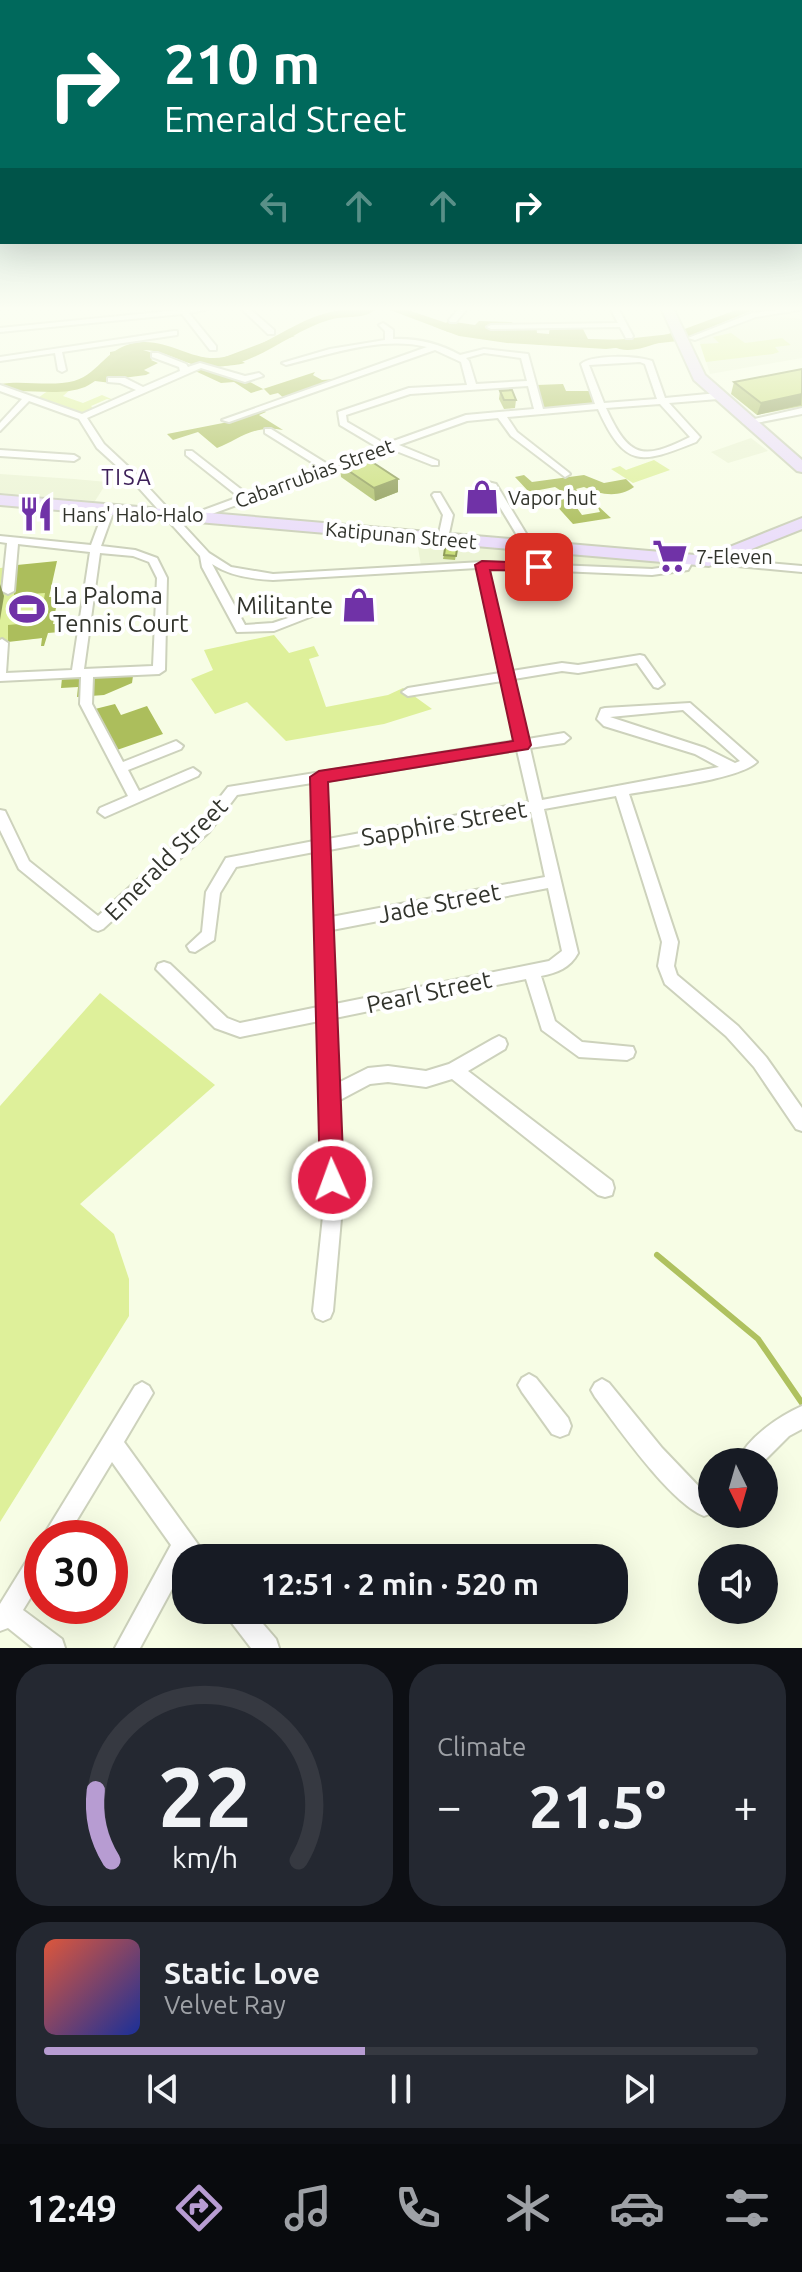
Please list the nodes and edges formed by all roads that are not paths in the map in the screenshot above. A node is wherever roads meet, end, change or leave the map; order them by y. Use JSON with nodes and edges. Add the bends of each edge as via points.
{"nodes":[{"id":1,"x":136,"y":387,"type":"edge"},
{"id":2,"x":153,"y":387,"type":"edge"},
{"id":3,"x":321,"y":387,"type":"edge"},
{"id":4,"x":461,"y":387,"type":"edge"},
{"id":5,"x":534,"y":387,"type":"edge"},
{"id":6,"x":594,"y":387,"type":"edge"},
{"id":7,"x":656,"y":387,"type":"edge"},
{"id":8,"x":716,"y":387,"type":"edge"},
{"id":9,"x":1,"y":388,"type":"edge"},
{"id":10,"x":144,"y":391,"type":"junction"},
{"id":11,"x":719,"y":392,"type":"junction"},
{"id":12,"x":26,"y":400,"type":"dead end"},
{"id":13,"x":662,"y":401,"type":"junction"},
{"id":14,"x":601,"y":406,"type":"junction"},
{"id":15,"x":15,"y":410,"type":"junction"},
{"id":16,"x":0,"y":411,"type":"edge"},
{"id":17,"x":802,"y":411,"type":"edge"},
{"id":18,"x":539,"y":412,"type":"junction"},
{"id":19,"x":501,"y":415,"type":"junction"},
{"id":20,"x":82,"y":417,"type":"junction"},
{"id":21,"x":226,"y":420,"type":"dead end"},
{"id":22,"x":746,"y":422,"type":"junction"},
{"id":23,"x":0,"y":428,"type":"edge"},
{"id":24,"x":268,"y":431,"type":"dead end"},
{"id":25,"x":386,"y":446,"type":"junction"},
{"id":26,"x":0,"y":453,"type":"edge"},
{"id":27,"x":189,"y":453,"type":"dead end"},
{"id":28,"x":74,"y":458,"type":"dead end"},
{"id":29,"x":435,"y":463,"type":"dead end"},
{"id":30,"x":328,"y":468,"type":"junction"},
{"id":31,"x":802,"y":468,"type":"edge"},
{"id":32,"x":565,"y":474,"type":"dead end"},
{"id":33,"x":491,"y":484,"type":"dead end"},
{"id":34,"x":437,"y":495,"type":"dead end"},
{"id":35,"x":246,"y":498,"type":"junction"},
{"id":36,"x":0,"y":500,"type":"edge"},
{"id":37,"x":109,"y":510,"type":"junction"},
{"id":38,"x":168,"y":515,"type":"junction"},
{"id":39,"x":194,"y":517,"type":"junction"},
{"id":40,"x":802,"y":523,"type":"edge"},
{"id":41,"x":443,"y":538,"type":"junction"},
{"id":42,"x":0,"y":539,"type":"edge"},
{"id":43,"x":13,"y":540,"type":"junction"},
{"id":44,"x":528,"y":545,"type":"junction"},
{"id":45,"x":96,"y":547,"type":"junction"},
{"id":46,"x":205,"y":555,"type":"junction"},
{"id":47,"x":689,"y":559,"type":"junction"},
{"id":48,"x":709,"y":561,"type":"junction"},
{"id":49,"x":482,"y":565,"type":"junction"},
{"id":50,"x":802,"y":569,"type":"edge"},
{"id":51,"x":8,"y":591,"type":"dead end"},
{"id":52,"x":327,"y":608,"type":"dead end"},
{"id":53,"x":2,"y":643,"type":"dead end"},
{"id":54,"x":106,"y":673,"type":"junction"},
{"id":55,"x":82,"y":674,"type":"junction"},
{"id":56,"x":507,"y":676,"type":"junction"},
{"id":57,"x":0,"y":677,"type":"edge"},
{"id":58,"x":658,"y":684,"type":"dead end"},
{"id":59,"x":408,"y":692,"type":"dead end"},
{"id":60,"x":85,"y":697,"type":"junction"},
{"id":61,"x":564,"y":738,"type":"dead end"},
{"id":62,"x":522,"y":745,"type":"junction"},
{"id":63,"x":176,"y":746,"type":"dead end"},
{"id":64,"x":120,"y":768,"type":"junction"},
{"id":65,"x":733,"y":768,"type":"junction"},
{"id":66,"x":193,"y":773,"type":"dead end"},
{"id":67,"x":319,"y":777,"type":"junction"},
{"id":68,"x":621,"y":790,"type":"junction"},
{"id":69,"x":136,"y":798,"type":"junction"},
{"id":70,"x":536,"y":806,"type":"junction"},
{"id":71,"x":105,"y":812,"type":"dead end"},
{"id":72,"x":0,"y":815,"type":"edge"},
{"id":73,"x":321,"y":845,"type":"junction"},
{"id":74,"x":553,"y":881,"type":"junction"},
{"id":75,"x":324,"y":925,"type":"junction"},
{"id":76,"x":195,"y":946,"type":"dead end"},
{"id":77,"x":164,"y":969,"type":"dead end"},
{"id":78,"x":531,"y":971,"type":"junction"},
{"id":79,"x":327,"y":1013,"type":"junction"},
{"id":80,"x":499,"y":1044,"type":"dead end"},
{"id":81,"x":627,"y":1052,"type":"dead end"},
{"id":82,"x":454,"y":1070,"type":"junction"},
{"id":83,"x":330,"y":1096,"type":"junction"},
{"id":84,"x":802,"y":1123,"type":"edge"},
{"id":85,"x":605,"y":1188,"type":"dead end"},
{"id":86,"x":323,"y":1311,"type":"dead end"},
{"id":87,"x":529,"y":1385,"type":"dead end"},
{"id":88,"x":602,"y":1390,"type":"dead end"},
{"id":89,"x":142,"y":1393,"type":"dead end"},
{"id":90,"x":802,"y":1417,"type":"edge"},
{"id":91,"x":560,"y":1426,"type":"dead end"},
{"id":92,"x":111,"y":1442,"type":"junction"},
{"id":93,"x":762,"y":1448,"type":"edge"},
{"id":94,"x":698,"y":1502,"type":"edge"},
{"id":95,"x":64,"y":1520,"type":"edge"},
{"id":96,"x":182,"y":1544,"type":"edge"},
{"id":97,"x":172,"y":1577,"type":"edge"},
{"id":98,"x":24,"y":1585,"type":"edge"},
{"id":99,"x":4,"y":1616,"type":"edge"},
{"id":100,"x":247,"y":1624,"type":"edge"},
{"id":101,"x":53,"y":1648,"type":"edge"},
{"id":102,"x":127,"y":1648,"type":"edge"},
{"id":103,"x":267,"y":1648,"type":"edge"}],
"edges":[{"from":1,"to":10,"type":"street"},
{"from":2,"to":10,"type":"street"},
{"from":3,"to":21,"type":"street"},
{"from":4,"to":25,"type":"street","via":[[409,391],[341,414],[343,423]]},
{"from":5,"to":18,"type":"street"},
{"from":6,"to":14,"type":"street"},
{"from":7,"to":13,"type":"street"},
{"from":8,"to":11,"type":"main road"},
{"from":9,"to":20,"type":"street"},
{"from":10,"to":20,"type":"street"},
{"from":11,"to":13,"type":"street","name":"Cabarrubias Street"},
{"from":11,"to":22,"type":"main road"},
{"from":12,"to":15,"type":"street"},
{"from":13,"to":14,"type":"street","name":"Cabarrubias Street"},
{"from":13,"to":14,"type":"street","via":[[695,439],[651,456],[636,453],[613,435]]},
{"from":14,"to":18,"type":"street","name":"Cabarrubias Street"},
{"from":15,"to":16,"type":"street"},
{"from":15,"to":23,"type":"street"},
{"from":17,"to":22,"type":"street"},
{"from":18,"to":19,"type":"street","name":"Cabarrubias Street"},
{"from":19,"to":25,"type":"street","name":"Cabarrubias Street","via":[[457,420]]},
{"from":19,"to":32,"type":"street","via":[[514,434]]},
{"from":20,"to":38,"type":"street","via":[[100,446]]},
{"from":22,"to":31,"type":"main road"},
{"from":24,"to":30,"type":"street"},
{"from":25,"to":29,"type":"street"},
{"from":25,"to":30,"type":"street","name":"Cabarrubias Street"},
{"from":26,"to":28,"type":"street"},
{"from":27,"to":35,"type":"street"},
{"from":30,"to":35,"type":"street","name":"Cabarrubias Street"},
{"from":33,"to":44,"type":"street"},
{"from":34,"to":41,"type":"street","via":[[448,515]]},
{"from":35,"to":39,"type":"street","name":"Cabarrubias Street"},
{"from":36,"to":37,"type":"main road","name":"Katipunan Street"},
{"from":37,"to":38,"type":"main road","name":"Katipunan Street"},
{"from":37,"to":45,"type":"street"},
{"from":38,"to":39,"type":"main road","name":"Katipunan Street"},
{"from":38,"to":46,"type":"street"},
{"from":39,"to":41,"type":"main road","name":"Katipunan Street"},
{"from":40,"to":48,"type":"main road"},
{"from":41,"to":44,"type":"main road","name":"Katipunan Street"},
{"from":42,"to":43,"type":"street"},
{"from":43,"to":45,"type":"street"},
{"from":43,"to":51,"type":"street"},
{"from":44,"to":47,"type":"main road","name":"Katipunan Street"},
{"from":45,"to":54,"type":"street","via":[[135,553],[153,560],[161,571],[159,670]]},
{"from":45,"to":55,"type":"street"},
{"from":46,"to":49,"type":"street","via":[[227,569],[257,576]]},
{"from":46,"to":52,"type":"street","via":[[241,629],[274,627]]},
{"from":47,"to":48,"type":"main road","name":"Katipunan Street"},
{"from":47,"to":49,"type":"street","via":[[684,568],[652,572]]},
{"from":48,"to":50,"type":"street","name":"Katipunan Street"},
{"from":49,"to":56,"type":"street"},
{"from":53,"to":57,"type":"street"},
{"from":54,"to":55,"type":"street"},
{"from":54,"to":60,"type":"street"},
{"from":55,"to":57,"type":"street"},
{"from":55,"to":60,"type":"street"},
{"from":56,"to":58,"type":"street","via":[[640,659]]},
{"from":56,"to":59,"type":"street"},
{"from":56,"to":62,"type":"street"},
{"from":60,"to":64,"type":"street"},
{"from":61,"to":62,"type":"street","name":"Emerald Street"},
{"from":62,"to":67,"type":"street","name":"Emerald Street"},
{"from":62,"to":70,"type":"street"},
{"from":63,"to":64,"type":"street"},
{"from":64,"to":69,"type":"street"},
{"from":65,"to":65,"type":"street","name":"Sapphire Street","via":[[750,762],[686,706],[602,716]]},
{"from":65,"to":68,"type":"street","name":"Sapphire Street"},
{"from":66,"to":69,"type":"street"},
{"from":67,"to":72,"type":"street","name":"Emerald Street","via":[[233,791],[204,828],[98,925],[24,865]]},
{"from":67,"to":73,"type":"street"},
{"from":68,"to":70,"type":"street","name":"Sapphire Street"},
{"from":68,"to":84,"type":"street","via":[[670,942],[666,966],[671,979],[732,1031]]},
{"from":69,"to":71,"type":"street"},
{"from":70,"to":73,"type":"street","name":"Sapphire Street"},
{"from":70,"to":74,"type":"street"},
{"from":73,"to":75,"type":"street"},
{"from":73,"to":76,"type":"street","name":"Sapphire Street","via":[[231,862],[213,892],[209,935]]},
{"from":74,"to":75,"type":"street","name":"Jade Street"},
{"from":74,"to":78,"type":"street","name":"Pearl Street","via":[[570,953],[552,967]]},
{"from":75,"to":79,"type":"street"},
{"from":77,"to":79,"type":"street","name":"Pearl Street","via":[[229,1028]]},
{"from":78,"to":79,"type":"street","name":"Pearl Street"},
{"from":78,"to":81,"type":"street","via":[[548,1025],[579,1049]]},
{"from":79,"to":83,"type":"street"},
{"from":80,"to":82,"type":"street"},
{"from":82,"to":83,"type":"street","via":[[426,1079],[368,1076]]},
{"from":82,"to":85,"type":"street"},
{"from":83,"to":86,"type":"street","via":[[333,1207]]},
{"from":87,"to":91,"type":"street"},
{"from":88,"to":94,"type":"street"},
{"from":89,"to":92,"type":"street"},
{"from":90,"to":93,"type":"street","via":[[781,1428]]},
{"from":92,"to":95,"type":"street"},
{"from":92,"to":96,"type":"street"},
{"from":97,"to":102,"type":"street"},
{"from":98,"to":99,"type":"street"},
{"from":99,"to":101,"type":"street"},
{"from":100,"to":103,"type":"street"}]}
